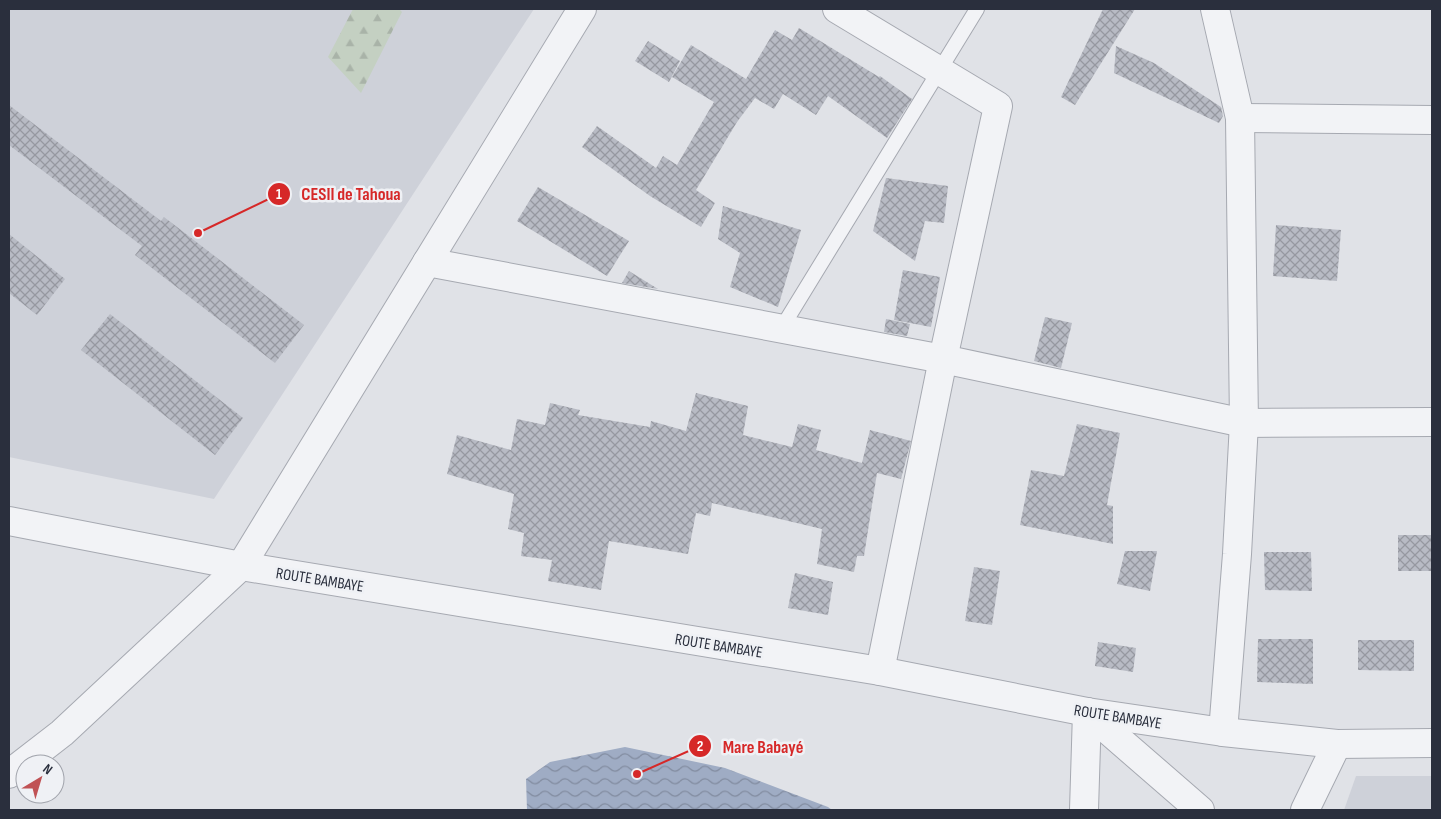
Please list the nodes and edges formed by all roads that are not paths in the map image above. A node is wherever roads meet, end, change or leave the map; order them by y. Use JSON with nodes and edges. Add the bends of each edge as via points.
{"nodes":[{"id":1,"x":582,"y":9,"type":"edge"},
{"id":2,"x":837,"y":9,"type":"edge"},
{"id":3,"x":977,"y":9,"type":"edge"},
{"id":4,"x":1214,"y":9,"type":"edge"},
{"id":5,"x":938,"y":70,"type":"junction"},
{"id":6,"x":1240,"y":118,"type":"junction"},
{"id":7,"x":1432,"y":120,"type":"edge"},
{"id":8,"x":427,"y":262,"type":"junction"},
{"id":9,"x":781,"y":329,"type":"junction"},
{"id":10,"x":943,"y":359,"type":"junction"},
{"id":11,"x":1432,"y":422,"type":"edge"},
{"id":12,"x":1244,"y":423,"type":"junction"},
{"id":13,"x":9,"y":521,"type":"edge"},
{"id":14,"x":241,"y":566,"type":"junction"},
{"id":15,"x":880,"y":671,"type":"junction"},
{"id":16,"x":1087,"y":712,"type":"junction"},
{"id":17,"x":1223,"y":732,"type":"junction"},
{"id":18,"x":1432,"y":743,"type":"edge"},
{"id":19,"x":1337,"y":744,"type":"junction"},
{"id":20,"x":9,"y":774,"type":"edge"},
{"id":21,"x":1084,"y":810,"type":"edge"},
{"id":22,"x":1200,"y":810,"type":"edge"},
{"id":23,"x":1305,"y":810,"type":"edge"}],
"edges":[{"from":1,"to":8,"type":"street"},
{"from":2,"to":5,"type":"street"},
{"from":3,"to":5,"type":"lane"},
{"from":4,"to":6,"type":"street"},
{"from":5,"to":9,"type":"lane"},
{"from":5,"to":10,"type":"street","via":[[998,106]]},
{"from":6,"to":7,"type":"street"},
{"from":6,"to":12,"type":"street"},
{"from":8,"to":9,"type":"street"},
{"from":8,"to":14,"type":"street"},
{"from":9,"to":10,"type":"street"},
{"from":10,"to":12,"type":"street"},
{"from":10,"to":15,"type":"street"},
{"from":11,"to":12,"type":"street"},
{"from":12,"to":17,"type":"street"},
{"from":13,"to":14,"type":"street","name":"ROUTE BAMBAYE"},
{"from":14,"to":15,"type":"street","name":"ROUTE BAMBAYE"},
{"from":14,"to":20,"type":"street","via":[[62,733]]},
{"from":15,"to":16,"type":"street","name":"ROUTE BAMBAYE"},
{"from":16,"to":17,"type":"street","name":"ROUTE BAMBAYE"},
{"from":16,"to":21,"type":"street"},
{"from":16,"to":22,"type":"street"},
{"from":17,"to":19,"type":"street","name":"ROUTE BAMBAYE"},
{"from":18,"to":19,"type":"street","name":"ROUTE BAMBAYE"},
{"from":19,"to":23,"type":"street"}]}
